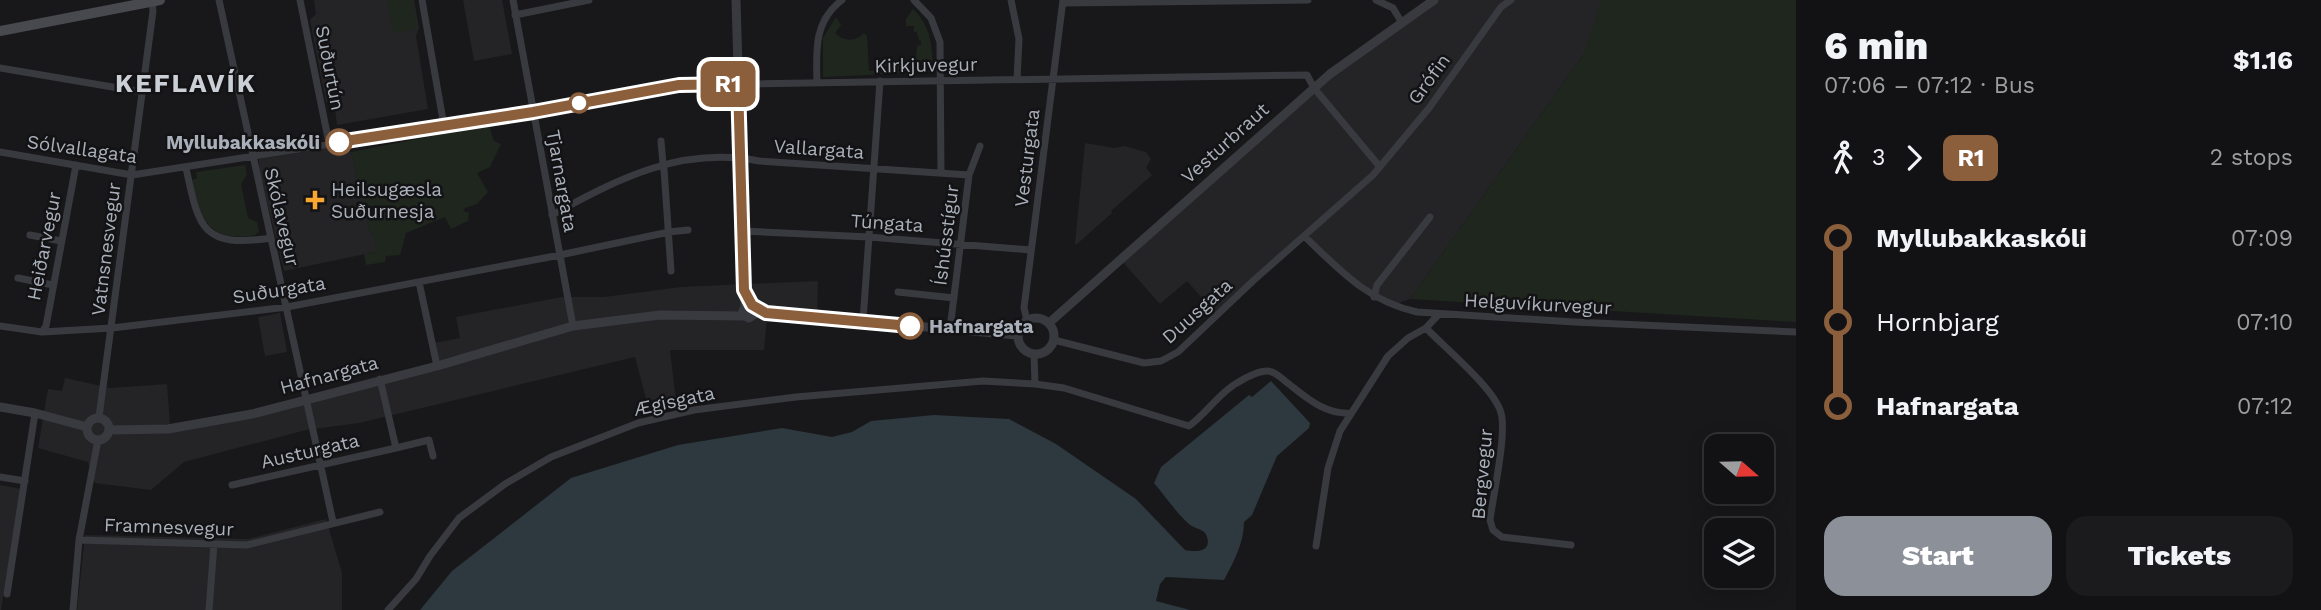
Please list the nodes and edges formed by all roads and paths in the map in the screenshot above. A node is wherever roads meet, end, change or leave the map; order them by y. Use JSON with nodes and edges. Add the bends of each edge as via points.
{"nodes":[{"id":1,"x":219,"y":0,"type":"edge"},
{"id":2,"x":300,"y":0,"type":"edge"},
{"id":3,"x":422,"y":0,"type":"edge"},
{"id":4,"x":513,"y":0,"type":"edge"},
{"id":5,"x":589,"y":0,"type":"edge"},
{"id":6,"x":736,"y":0,"type":"edge"},
{"id":7,"x":842,"y":0,"type":"edge"},
{"id":8,"x":914,"y":0,"type":"edge"},
{"id":9,"x":1011,"y":0,"type":"edge"},
{"id":10,"x":1308,"y":0,"type":"edge"},
{"id":11,"x":1376,"y":0,"type":"edge"},
{"id":12,"x":1434,"y":0,"type":"edge"},
{"id":13,"x":1511,"y":0,"type":"edge"},
{"id":14,"x":156,"y":1,"type":"edge"},
{"id":15,"x":1063,"y":2,"type":"edge"},
{"id":16,"x":1499,"y":4,"type":"edge"},
{"id":17,"x":515,"y":15,"type":"junction"},
{"id":18,"x":1402,"y":23,"type":"junction"},
{"id":19,"x":0,"y":31,"type":"edge"},
{"id":20,"x":0,"y":68,"type":"edge"},
{"id":21,"x":1052,"y":78,"type":"junction"},
{"id":22,"x":1017,"y":79,"type":"junction"},
{"id":23,"x":941,"y":80,"type":"junction"},
{"id":24,"x":880,"y":81,"type":"junction"},
{"id":25,"x":817,"y":82,"type":"junction"},
{"id":26,"x":738,"y":84,"type":"junction"},
{"id":27,"x":1314,"y":88,"type":"junction"},
{"id":28,"x":142,"y":92,"type":"junction"},
{"id":29,"x":533,"y":112,"type":"junction"},
{"id":30,"x":444,"y":126,"type":"junction"},
{"id":31,"x":661,"y":141,"type":"dead end"},
{"id":32,"x":329,"y":143,"type":"junction"},
{"id":33,"x":980,"y":146,"type":"dead end"},
{"id":34,"x":0,"y":152,"type":"edge"},
{"id":35,"x":253,"y":157,"type":"junction"},
{"id":36,"x":740,"y":157,"type":"junction"},
{"id":37,"x":76,"y":165,"type":"junction"},
{"id":38,"x":664,"y":167,"type":"junction"},
{"id":39,"x":1380,"y":167,"type":"junction"},
{"id":40,"x":186,"y":168,"type":"junction"},
{"id":41,"x":874,"y":169,"type":"junction"},
{"id":42,"x":941,"y":173,"type":"junction"},
{"id":43,"x":132,"y":175,"type":"junction"},
{"id":44,"x":969,"y":175,"type":"junction"},
{"id":45,"x":552,"y":215,"type":"junction"},
{"id":46,"x":1430,"y":217,"type":"dead end"},
{"id":47,"x":688,"y":230,"type":"dead end"},
{"id":48,"x":742,"y":231,"type":"junction"},
{"id":49,"x":669,"y":232,"type":"junction"},
{"id":50,"x":30,"y":235,"type":"dead end"},
{"id":51,"x":1304,"y":236,"type":"junction"},
{"id":52,"x":869,"y":237,"type":"junction"},
{"id":53,"x":271,"y":238,"type":"junction"},
{"id":54,"x":61,"y":241,"type":"junction"},
{"id":55,"x":961,"y":244,"type":"junction"},
{"id":56,"x":1031,"y":250,"type":"junction"},
{"id":57,"x":560,"y":255,"type":"junction"},
{"id":58,"x":671,"y":271,"type":"dead end"},
{"id":59,"x":18,"y":278,"type":"dead end"},
{"id":60,"x":419,"y":282,"type":"junction"},
{"id":61,"x":53,"y":285,"type":"junction"},
{"id":62,"x":898,"y":292,"type":"dead end"},
{"id":63,"x":1374,"y":297,"type":"junction"},
{"id":64,"x":954,"y":298,"type":"junction"},
{"id":65,"x":286,"y":307,"type":"junction"},
{"id":66,"x":749,"y":310,"type":"junction"},
{"id":67,"x":1439,"y":314,"type":"junction"},
{"id":68,"x":1027,"y":320,"type":"junction"},
{"id":69,"x":863,"y":321,"type":"junction"},
{"id":70,"x":1049,"y":323,"type":"junction"},
{"id":71,"x":0,"y":326,"type":"edge"},
{"id":72,"x":573,"y":326,"type":"junction"},
{"id":73,"x":112,"y":328,"type":"junction"},
{"id":74,"x":1426,"y":328,"type":"junction"},
{"id":75,"x":950,"y":329,"type":"junction"},
{"id":76,"x":42,"y":332,"type":"junction"},
{"id":77,"x":1796,"y":332,"type":"edge"},
{"id":78,"x":1017,"y":335,"type":"junction"},
{"id":79,"x":1054,"y":340,"type":"junction"},
{"id":80,"x":1034,"y":354,"type":"junction"},
{"id":81,"x":437,"y":366,"type":"junction"},
{"id":82,"x":380,"y":379,"type":"junction"},
{"id":83,"x":1035,"y":384,"type":"junction"},
{"id":84,"x":307,"y":399,"type":"junction"},
{"id":85,"x":0,"y":407,"type":"edge"},
{"id":86,"x":35,"y":413,"type":"junction"},
{"id":87,"x":1351,"y":413,"type":"junction"},
{"id":88,"x":99,"y":417,"type":"junction"},
{"id":89,"x":87,"y":426,"type":"junction"},
{"id":90,"x":109,"y":430,"type":"junction"},
{"id":91,"x":98,"y":440,"type":"junction"},
{"id":92,"x":396,"y":448,"type":"junction"},
{"id":93,"x":433,"y":456,"type":"dead end"},
{"id":94,"x":321,"y":464,"type":"junction"},
{"id":95,"x":0,"y":477,"type":"edge"},
{"id":96,"x":25,"y":481,"type":"junction"},
{"id":97,"x":232,"y":485,"type":"dead end"},
{"id":98,"x":380,"y":512,"type":"dead end"},
{"id":99,"x":333,"y":522,"type":"junction"},
{"id":100,"x":79,"y":540,"type":"junction"},
{"id":101,"x":214,"y":544,"type":"junction"},
{"id":102,"x":1571,"y":545,"type":"dead end"},
{"id":103,"x":1316,"y":546,"type":"dead end"},
{"id":104,"x":7,"y":594,"type":"dead end"},
{"id":105,"x":73,"y":610,"type":"edge"},
{"id":106,"x":209,"y":610,"type":"edge"},
{"id":107,"x":388,"y":610,"type":"edge"}],
"edges":[{"from":1,"to":35,"type":"street","name":"Skólavegur"},
{"from":2,"to":32,"type":"street","name":"Suðurtún"},
{"from":3,"to":30,"type":"street"},
{"from":4,"to":17,"type":"street","name":"Tjarnargata"},
{"from":5,"to":17,"type":"street"},
{"from":6,"to":26,"type":"street"},
{"from":7,"to":25,"type":"street","via":[[818,36]]},
{"from":8,"to":23,"type":"street","via":[[938,33]]},
{"from":9,"to":22,"type":"street","via":[[1019,38]]},
{"from":10,"to":15,"type":"street"},
{"from":11,"to":18,"type":"street","via":[[1393,8]]},
{"from":12,"to":18,"type":"street","name":"Vesturbraut"},
{"from":13,"to":16,"type":"street","name":"Grófin"},
{"from":14,"to":19,"type":"main road"},
{"from":14,"to":28,"type":"street","name":"Vatnsnesvegur"},
{"from":15,"to":21,"type":"street","name":"Vesturgata"},
{"from":16,"to":39,"type":"street","name":"Grófin","via":[[1429,108]]},
{"from":17,"to":29,"type":"street","name":"Tjarnargata"},
{"from":18,"to":27,"type":"street","name":"Vesturbraut"},
{"from":20,"to":28,"type":"street"},
{"from":21,"to":22,"type":"street","name":"Kirkjuvegur"},
{"from":21,"to":27,"type":"street","name":"Kirkjuvegur","via":[[1307,75]]},
{"from":21,"to":56,"type":"street","name":"Vesturgata"},
{"from":22,"to":23,"type":"street","name":"Kirkjuvegur"},
{"from":23,"to":24,"type":"street","name":"Kirkjuvegur"},
{"from":23,"to":42,"type":"street"},
{"from":24,"to":25,"type":"street","name":"Kirkjuvegur"},
{"from":24,"to":41,"type":"street"},
{"from":25,"to":26,"type":"street","name":"Kirkjuvegur"},
{"from":26,"to":29,"type":"street","name":"Kirkjuvegur","via":[[679,85]]},
{"from":26,"to":36,"type":"street"},
{"from":27,"to":39,"type":"street"},
{"from":27,"to":70,"type":"street","name":"Vesturbraut"},
{"from":28,"to":43,"type":"street","name":"Vatnsnesvegur"},
{"from":29,"to":30,"type":"street","name":"Sólvallagata"},
{"from":29,"to":45,"type":"street","name":"Tjarnargata"},
{"from":30,"to":32,"type":"street","name":"Sólvallagata"},
{"from":31,"to":38,"type":"street"},
{"from":32,"to":35,"type":"street","name":"Sólvallagata"},
{"from":33,"to":44,"type":"street","name":"Íshússtígur"},
{"from":34,"to":37,"type":"street","name":"Sólvallagata"},
{"from":35,"to":40,"type":"street","name":"Sólvallagata"},
{"from":35,"to":53,"type":"street","name":"Skólavegur"},
{"from":36,"to":38,"type":"street","name":"Vallargata","via":[[698,157]]},
{"from":36,"to":41,"type":"street","name":"Vallargata"},
{"from":36,"to":48,"type":"street"},
{"from":37,"to":43,"type":"street","name":"Sólvallagata"},
{"from":37,"to":54,"type":"street","name":"Heiðarvegur"},
{"from":38,"to":45,"type":"street","name":"Vallargata","via":[[632,175]]},
{"from":38,"to":49,"type":"street"},
{"from":39,"to":51,"type":"street","name":"Grófin"},
{"from":40,"to":43,"type":"street","name":"Sólvallagata"},
{"from":40,"to":53,"type":"street","via":[[195,211],[211,232],[233,241]]},
{"from":41,"to":42,"type":"street","name":"Vallargata"},
{"from":41,"to":52,"type":"street"},
{"from":42,"to":44,"type":"street","name":"Vallargata"},
{"from":43,"to":73,"type":"street","name":"Vatnsnesvegur"},
{"from":44,"to":55,"type":"street","name":"Íshússtígur"},
{"from":45,"to":57,"type":"street","name":"Tjarnargata"},
{"from":46,"to":63,"type":"street","via":[[1377,285]]},
{"from":47,"to":49,"type":"street"},
{"from":48,"to":52,"type":"street","name":"Túngata"},
{"from":48,"to":66,"type":"street"},
{"from":49,"to":57,"type":"street"},
{"from":49,"to":58,"type":"street"},
{"from":50,"to":54,"type":"street"},
{"from":51,"to":63,"type":"street","name":"Helguvíkurvegur"},
{"from":51,"to":79,"type":"street","name":"Duusgata","via":[[1166,359],[1144,363]]},
{"from":52,"to":55,"type":"street","name":"Túngata"},
{"from":52,"to":69,"type":"street"},
{"from":53,"to":65,"type":"street","name":"Skólavegur"},
{"from":54,"to":61,"type":"street","name":"Heiðarvegur"},
{"from":55,"to":56,"type":"street","name":"Túngata"},
{"from":55,"to":64,"type":"street","name":"Íshússtígur"},
{"from":56,"to":68,"type":"street","name":"Vesturgata","via":[[1024,308]]},
{"from":57,"to":60,"type":"street","name":"Suðurgata"},
{"from":57,"to":72,"type":"street","name":"Tjarnargata"},
{"from":59,"to":61,"type":"street"},
{"from":60,"to":65,"type":"street","name":"Suðurgata"},
{"from":60,"to":81,"type":"street"},
{"from":61,"to":76,"type":"street","name":"Heiðarvegur"},
{"from":62,"to":64,"type":"street"},
{"from":63,"to":67,"type":"street","name":"Helguvíkurvegur","via":[[1407,310]]},
{"from":64,"to":75,"type":"street","name":"Íshússtígur"},
{"from":65,"to":73,"type":"street","name":"Suðurgata"},
{"from":65,"to":84,"type":"street","name":"Skólavegur"},
{"from":66,"to":69,"type":"street","name":"Hafnargata"},
{"from":66,"to":72,"type":"street","name":"Hafnargata"},
{"from":67,"to":74,"type":"street"},
{"from":67,"to":77,"type":"street","name":"Helguvíkurvegur"},
{"from":68,"to":70,"type":"street","via":[[1041,318]]},
{"from":68,"to":78,"type":"street"},
{"from":69,"to":75,"type":"street","name":"Hafnargata"},
{"from":70,"to":79,"type":"street"},
{"from":71,"to":76,"type":"street","name":"Suðurgata"},
{"from":72,"to":81,"type":"street","name":"Hafnargata"},
{"from":73,"to":76,"type":"street","name":"Suðurgata"},
{"from":73,"to":88,"type":"street","name":"Vatnsnesvegur"},
{"from":74,"to":87,"type":"street","via":[[1395,349]]},
{"from":74,"to":102,"type":"street","name":"Bergvegur","via":[[1492,394],[1502,413],[1490,520],[1493,530],[1502,537]]},
{"from":75,"to":78,"type":"street","name":"Hafnargata"},
{"from":78,"to":80,"type":"street","via":[[1026,352]]},
{"from":79,"to":80,"type":"street","via":[[1045,352]]},
{"from":80,"to":83,"type":"street"},
{"from":81,"to":82,"type":"street","name":"Hafnargata"},
{"from":82,"to":84,"type":"street","name":"Hafnargata"},
{"from":82,"to":92,"type":"street"},
{"from":83,"to":87,"type":"street","name":"Ægisgata","via":[[1064,388],[1189,426],[1233,384],[1268,371],[1319,407]]},
{"from":83,"to":107,"type":"street","name":"Ægisgata","via":[[983,381],[796,397],[694,410],[617,430],[551,457],[459,518]]},
{"from":84,"to":90,"type":"street","name":"Hafnargata","via":[[168,429]]},
{"from":84,"to":94,"type":"street","name":"Skólavegur"},
{"from":85,"to":86,"type":"street"},
{"from":86,"to":89,"type":"street"},
{"from":86,"to":96,"type":"street"},
{"from":87,"to":103,"type":"street","via":[[1330,459]]},
{"from":88,"to":89,"type":"street"},
{"from":88,"to":90,"type":"street"},
{"from":89,"to":91,"type":"street","via":[[88,435]]},
{"from":90,"to":91,"type":"street"},
{"from":91,"to":100,"type":"street"},
{"from":92,"to":93,"type":"street","name":"Austurgata","via":[[429,440]]},
{"from":92,"to":94,"type":"street","name":"Austurgata"},
{"from":94,"to":97,"type":"street","name":"Austurgata"},
{"from":94,"to":99,"type":"street","name":"Skólavegur"},
{"from":95,"to":96,"type":"street"},
{"from":96,"to":104,"type":"street"},
{"from":98,"to":99,"type":"street","name":"Framnesvegur"},
{"from":99,"to":101,"type":"street","name":"Framnesvegur","via":[[247,545]]},
{"from":100,"to":101,"type":"street","name":"Framnesvegur"},
{"from":100,"to":105,"type":"street"},
{"from":101,"to":106,"type":"street"}]}
